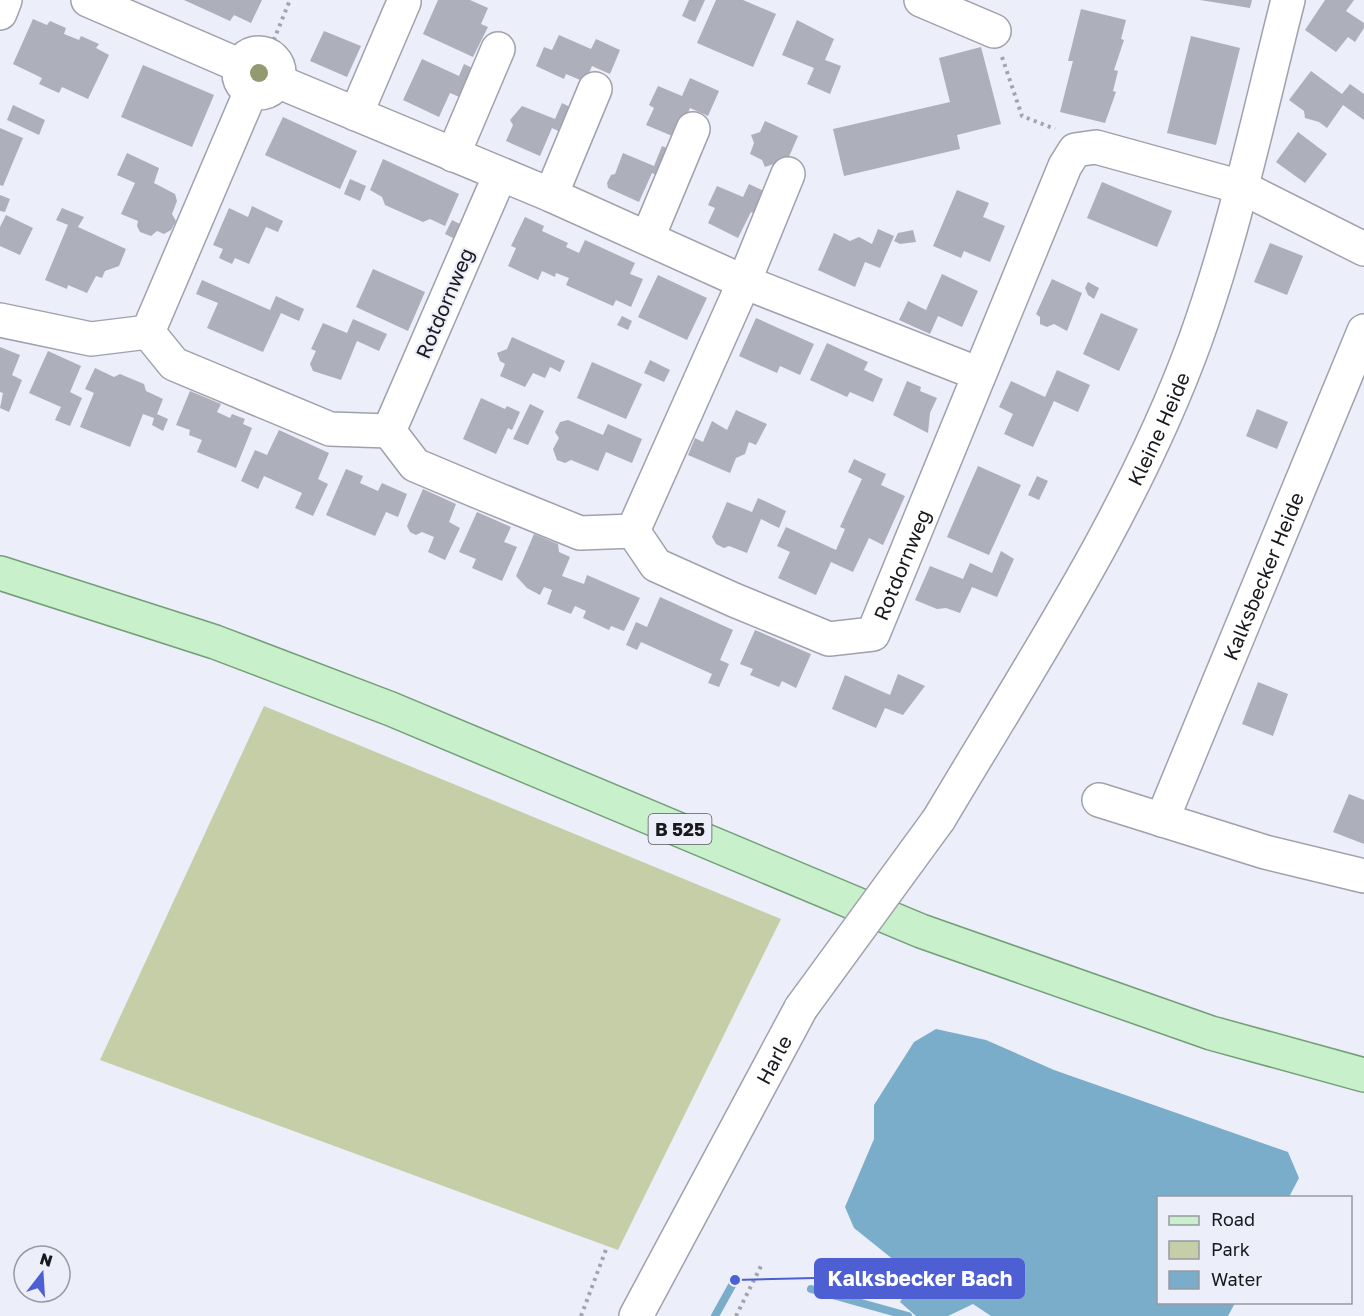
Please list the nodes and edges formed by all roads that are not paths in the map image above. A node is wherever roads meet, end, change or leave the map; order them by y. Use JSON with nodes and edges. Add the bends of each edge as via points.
{"nodes":[{"id":1,"x":5,"y":0,"type":"edge"},
{"id":2,"x":88,"y":0,"type":"edge"},
{"id":3,"x":921,"y":0,"type":"edge"},
{"id":4,"x":1288,"y":0,"type":"edge"},
{"id":5,"x":404,"y":2,"type":"dead end"},
{"id":6,"x":0,"y":13,"type":"edge"},
{"id":7,"x":994,"y":31,"type":"road end"},
{"id":8,"x":498,"y":49,"type":"dead end"},
{"id":9,"x":259,"y":73,"type":"junction"},
{"id":10,"x":595,"y":89,"type":"dead end"},
{"id":11,"x":356,"y":114,"type":"junction"},
{"id":12,"x":693,"y":129,"type":"dead end"},
{"id":13,"x":453,"y":155,"type":"junction"},
{"id":14,"x":789,"y":174,"type":"dead end"},
{"id":15,"x":500,"y":175,"type":"junction"},
{"id":16,"x":1241,"y":187,"type":"junction"},
{"id":17,"x":551,"y":195,"type":"junction"},
{"id":18,"x":648,"y":237,"type":"junction"},
{"id":19,"x":1364,"y":249,"type":"edge"},
{"id":20,"x":744,"y":282,"type":"junction"},
{"id":21,"x":0,"y":320,"type":"edge"},
{"id":22,"x":1364,"y":331,"type":"edge"},
{"id":23,"x":148,"y":332,"type":"junction"},
{"id":24,"x":980,"y":374,"type":"junction"},
{"id":25,"x":389,"y":431,"type":"junction"},
{"id":26,"x":633,"y":531,"type":"junction"},
{"id":27,"x":0,"y":573,"type":"edge"},
{"id":28,"x":1099,"y":800,"type":"dead end"},
{"id":29,"x":939,"y":819,"type":"joint"},
{"id":30,"x":1162,"y":820,"type":"junction"},
{"id":31,"x":1364,"y":876,"type":"edge"},
{"id":32,"x":1364,"y":1075,"type":"edge"},
{"id":33,"x":636,"y":1316,"type":"edge"}],
"edges":[{"from":1,"to":6,"type":"street"},
{"from":2,"to":9,"type":"street"},
{"from":3,"to":7,"type":"street"},
{"from":4,"to":16,"type":"street","name":"Kleine Heide"},
{"from":5,"to":11,"type":"street"},
{"from":8,"to":13,"type":"street"},
{"from":9,"to":11,"type":"street"},
{"from":9,"to":23,"type":"street"},
{"from":10,"to":17,"type":"street"},
{"from":11,"to":13,"type":"street"},
{"from":12,"to":18,"type":"street"},
{"from":13,"to":15,"type":"street"},
{"from":14,"to":20,"type":"street"},
{"from":15,"to":17,"type":"street"},
{"from":15,"to":25,"type":"street","name":"Rotdornweg"},
{"from":16,"to":19,"type":"street"},
{"from":16,"to":24,"type":"street","name":"Rotdornweg","via":[[1096,147],[1075,150]]},
{"from":16,"to":29,"type":"street","name":"Kleine Heide","via":[[1195,341],[1140,469],[1074,592]]},
{"from":17,"to":18,"type":"street"},
{"from":18,"to":20,"type":"street"},
{"from":20,"to":24,"type":"street"},
{"from":20,"to":26,"type":"street"},
{"from":21,"to":23,"type":"street","via":[[91,339]]},
{"from":22,"to":30,"type":"street","name":"Kalksbecker Heide"},
{"from":23,"to":25,"type":"street","via":[[174,364],[297,416],[330,429]]},
{"from":24,"to":26,"type":"street","name":"Rotdornweg","via":[[873,634],[829,639],[734,600],[657,565]]},
{"from":25,"to":26,"type":"street","via":[[415,465],[506,503],[580,533]]},
{"from":27,"to":32,"type":"main road","number":"B 525","via":[[215,642],[391,709],[921,932],[1211,1033]]},
{"from":28,"to":30,"type":"street"},
{"from":29,"to":33,"type":"street","name":"Harle","bridge":true,"via":[[801,1008]]},
{"from":30,"to":31,"type":"street","via":[[1265,852]]}]}
